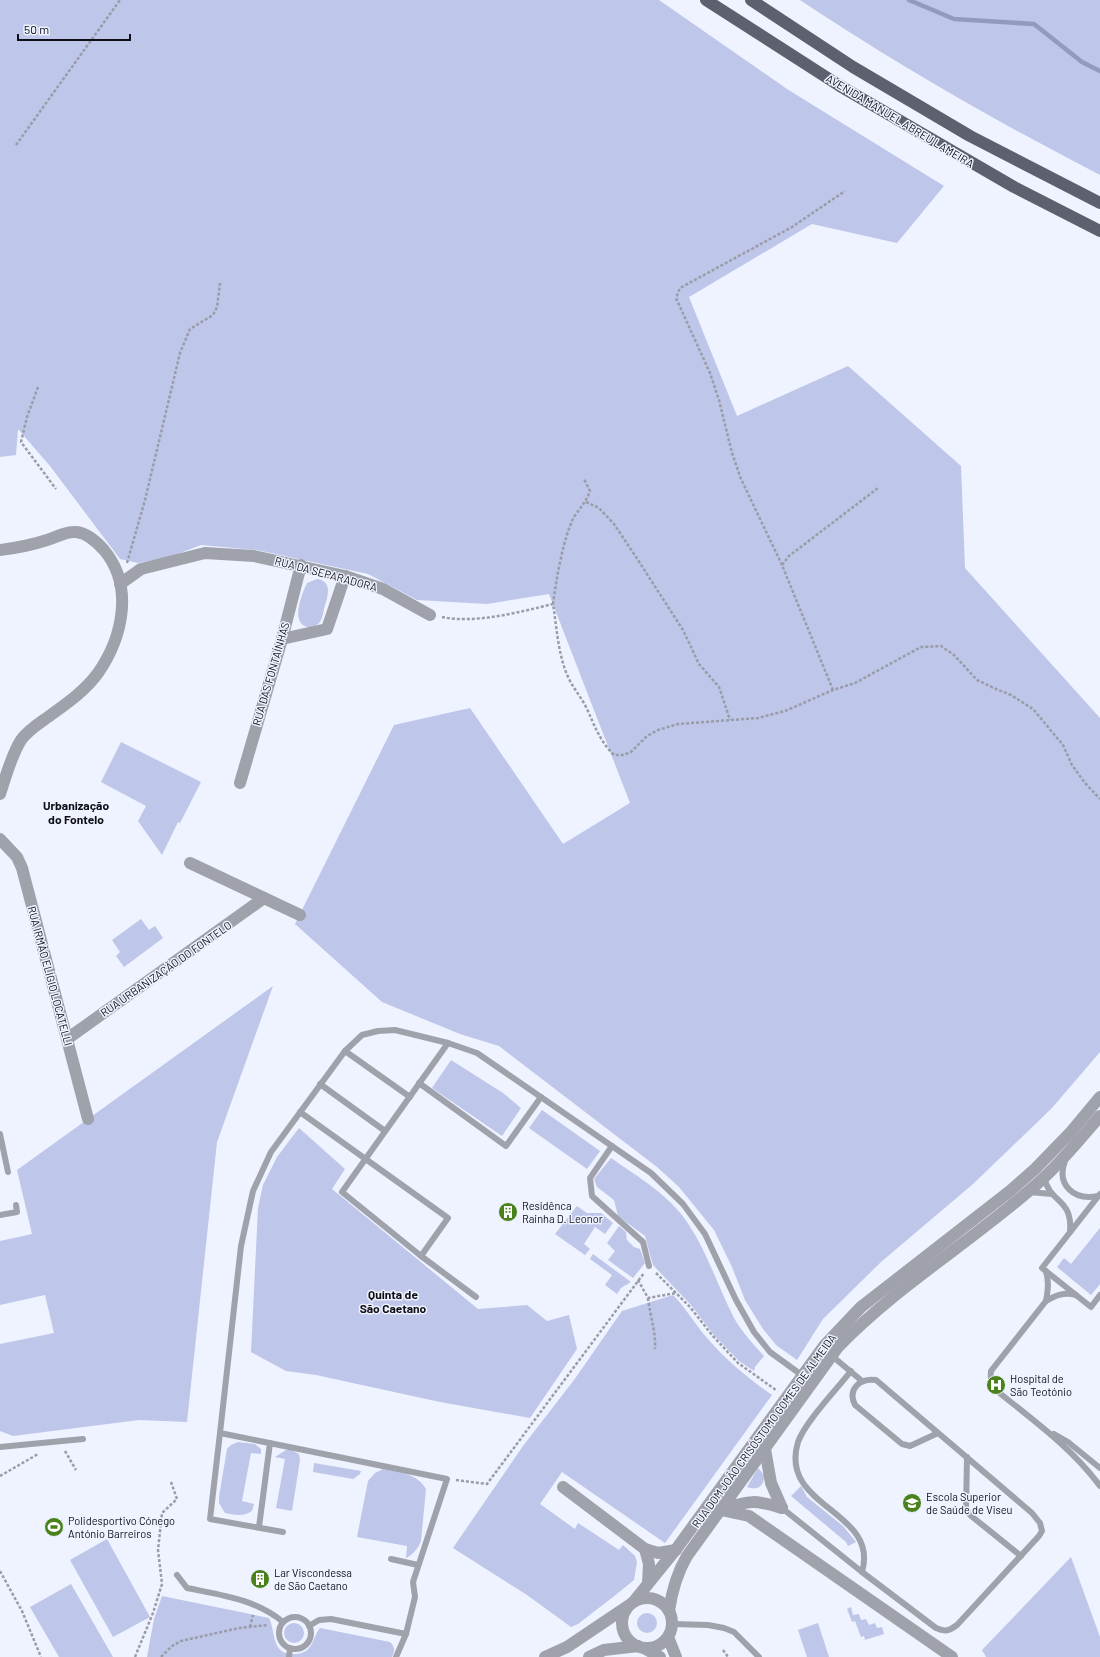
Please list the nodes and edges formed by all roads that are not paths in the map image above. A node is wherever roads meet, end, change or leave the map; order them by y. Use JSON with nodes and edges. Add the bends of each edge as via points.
{"nodes":[{"id":1,"x":706,"y":0,"type":"edge"},
{"id":2,"x":751,"y":0,"type":"edge"},
{"id":3,"x":1100,"y":203,"type":"edge"},
{"id":4,"x":1100,"y":231,"type":"edge"},
{"id":5,"x":0,"y":550,"type":"edge"},
{"id":6,"x":301,"y":565,"type":"junction"},
{"id":7,"x":345,"y":576,"type":"junction"},
{"id":8,"x":120,"y":584,"type":"junction"},
{"id":9,"x":430,"y":615,"type":"road end"},
{"id":10,"x":282,"y":639,"type":"junction"},
{"id":11,"x":240,"y":783,"type":"dead end"},
{"id":12,"x":0,"y":794,"type":"edge"},
{"id":13,"x":0,"y":839,"type":"edge"},
{"id":14,"x":190,"y":864,"type":"dead end"},
{"id":15,"x":264,"y":898,"type":"junction"},
{"id":16,"x":300,"y":915,"type":"dead end"},
{"id":17,"x":67,"y":1039,"type":"junction"},
{"id":18,"x":448,"y":1043,"type":"junction"},
{"id":19,"x":345,"y":1051,"type":"junction"},
{"id":20,"x":320,"y":1084,"type":"junction"},
{"id":21,"x":420,"y":1084,"type":"junction"},
{"id":22,"x":410,"y":1097,"type":"junction"},
{"id":23,"x":541,"y":1097,"type":"junction"},
{"id":24,"x":1100,"y":1097,"type":"edge"},
{"id":25,"x":300,"y":1112,"type":"junction"},
{"id":26,"x":1100,"y":1116,"type":"edge"},
{"id":27,"x":88,"y":1119,"type":"dead end"},
{"id":28,"x":385,"y":1131,"type":"junction"},
{"id":29,"x":1070,"y":1133,"type":"junction"},
{"id":30,"x":0,"y":1134,"type":"edge"},
{"id":31,"x":612,"y":1146,"type":"junction"},
{"id":32,"x":1068,"y":1153,"type":"junction"},
{"id":33,"x":366,"y":1159,"type":"junction"},
{"id":34,"x":8,"y":1172,"type":"dead end"},
{"id":35,"x":1044,"y":1177,"type":"junction"},
{"id":36,"x":1025,"y":1193,"type":"junction"},
{"id":37,"x":1052,"y":1194,"type":"junction"},
{"id":38,"x":1099,"y":1195,"type":"edge"},
{"id":39,"x":16,"y":1206,"type":"dead end"},
{"id":40,"x":0,"y":1215,"type":"edge"},
{"id":41,"x":1070,"y":1232,"type":"junction"},
{"id":42,"x":421,"y":1256,"type":"junction"},
{"id":43,"x":649,"y":1266,"type":"road end"},
{"id":44,"x":1046,"y":1271,"type":"junction"},
{"id":45,"x":1100,"y":1295,"type":"edge"},
{"id":46,"x":1077,"y":1296,"type":"junction"},
{"id":47,"x":476,"y":1297,"type":"dead end"},
{"id":48,"x":1046,"y":1301,"type":"junction"},
{"id":49,"x":832,"y":1356,"type":"junction"},
{"id":50,"x":851,"y":1371,"type":"junction"},
{"id":51,"x":803,"y":1376,"type":"junction"},
{"id":52,"x":862,"y":1381,"type":"junction"},
{"id":53,"x":1044,"y":1428,"type":"junction"},
{"id":54,"x":220,"y":1433,"type":"junction"},
{"id":55,"x":938,"y":1433,"type":"junction"},
{"id":56,"x":83,"y":1439,"type":"dead end"},
{"id":57,"x":270,"y":1443,"type":"junction"},
{"id":58,"x":0,"y":1447,"type":"edge"},
{"id":59,"x":765,"y":1449,"type":"junction"},
{"id":60,"x":967,"y":1457,"type":"junction"},
{"id":61,"x":1100,"y":1468,"type":"edge"},
{"id":62,"x":1100,"y":1486,"type":"edge"},
{"id":63,"x":563,"y":1487,"type":"dead end"},
{"id":64,"x":782,"y":1508,"type":"junction"},
{"id":65,"x":720,"y":1510,"type":"junction"},
{"id":66,"x":259,"y":1527,"type":"junction"},
{"id":67,"x":283,"y":1532,"type":"dead end"},
{"id":68,"x":645,"y":1549,"type":"junction"},
{"id":69,"x":676,"y":1550,"type":"junction"},
{"id":70,"x":1021,"y":1556,"type":"junction"},
{"id":71,"x":390,"y":1559,"type":"dead end"},
{"id":72,"x":418,"y":1565,"type":"junction"},
{"id":73,"x":862,"y":1572,"type":"junction"},
{"id":74,"x":178,"y":1575,"type":"dead end"},
{"id":75,"x":648,"y":1583,"type":"junction"},
{"id":76,"x":632,"y":1603,"type":"junction"},
{"id":77,"x":669,"y":1611,"type":"junction"},
{"id":78,"x":283,"y":1622,"type":"junction"},
{"id":79,"x":672,"y":1624,"type":"junction"},
{"id":80,"x":309,"y":1626,"type":"junction"},
{"id":81,"x":406,"y":1634,"type":"junction"},
{"id":82,"x":668,"y":1637,"type":"junction"},
{"id":83,"x":641,"y":1647,"type":"junction"},
{"id":84,"x":290,"y":1648,"type":"junction"},
{"id":85,"x":289,"y":1657,"type":"edge"},
{"id":86,"x":396,"y":1657,"type":"edge"},
{"id":87,"x":545,"y":1657,"type":"edge"},
{"id":88,"x":589,"y":1657,"type":"edge"},
{"id":89,"x":660,"y":1657,"type":"edge"},
{"id":90,"x":676,"y":1657,"type":"edge"},
{"id":91,"x":760,"y":1657,"type":"edge"},
{"id":92,"x":952,"y":1657,"type":"edge"}],
"edges":[{"from":1,"to":4,"type":"main road","name":"AVENIDA MANUEL ABREU LAMEIRA","via":[[846,90],[1014,187]]},
{"from":2,"to":3,"type":"main road","name":"AVENIDA MANUEL ABREU LAMEIRA","via":[[853,67],[957,128]]},
{"from":5,"to":8,"type":"street","via":[[68,533],[81,533],[100,545],[110,557],[118,572]]},
{"from":6,"to":7,"type":"street","name":"RUA DA SEPARADORA"},
{"from":6,"to":8,"type":"street","name":"RUA DA SEPARADORA","via":[[254,556],[205,553],[141,569]]},
{"from":6,"to":10,"type":"street","name":"RUA DAS FONTAÍNHAS"},
{"from":7,"to":9,"type":"street","name":"RUA DA SEPARADORA","via":[[383,589]]},
{"from":7,"to":10,"type":"street","via":[[327,630]]},
{"from":8,"to":12,"type":"street","via":[[123,608],[119,632],[98,673],[70,702],[29,730],[20,741]]},
{"from":10,"to":11,"type":"street","name":"RUA DAS FONTAÍNHAS"},
{"from":13,"to":17,"type":"street","name":"RUA IRMÃO ELÍGIO LOCATELLI","via":[[17,857],[22,868]]},
{"from":14,"to":15,"type":"street"},
{"from":15,"to":16,"type":"street"},
{"from":15,"to":17,"type":"street","name":"RUA URBANIZAÇÃO DO FONTELO"},
{"from":17,"to":27,"type":"street","name":"RUA IRMÃO ELÍGIO LOCATELLI"},
{"from":18,"to":19,"type":"lane","via":[[395,1030],[378,1031],[362,1035]]},
{"from":18,"to":21,"type":"lane"},
{"from":18,"to":23,"type":"lane","via":[[477,1053]]},
{"from":19,"to":20,"type":"lane"},
{"from":19,"to":22,"type":"lane"},
{"from":20,"to":25,"type":"lane"},
{"from":20,"to":28,"type":"lane"},
{"from":21,"to":22,"type":"lane"},
{"from":21,"to":23,"type":"lane","via":[[506,1146]]},
{"from":22,"to":28,"type":"lane"},
{"from":23,"to":31,"type":"lane"},
{"from":24,"to":29,"type":"street","name":"RUA DOM JOÃO CRISÓSTOMO GOMES DE ALMEIDA"},
{"from":25,"to":33,"type":"lane"},
{"from":25,"to":54,"type":"lane","via":[[271,1152],[253,1191],[241,1246]]},
{"from":26,"to":32,"type":"street","name":"RUA DOM JOÃO CRISÓSTOMO GOMES DE ALMEIDA"},
{"from":28,"to":33,"type":"lane"},
{"from":29,"to":35,"type":"lane","via":[[1062,1152],[1046,1167]]},
{"from":29,"to":51,"type":"street","name":"RUA DOM JOÃO CRISÓSTOMO GOMES DE ALMEIDA","via":[[1010,1192],[861,1307],[824,1346]]},
{"from":30,"to":34,"type":"lane"},
{"from":31,"to":43,"type":"lane","via":[[590,1178],[592,1196],[643,1242]]},
{"from":31,"to":51,"type":"lane","via":[[652,1173],[683,1204],[705,1234],[754,1332],[770,1352]]},
{"from":32,"to":35,"type":"street","name":"RUA DOM JOÃO CRISÓSTOMO GOMES DE ALMEIDA"},
{"from":32,"to":38,"type":"lane","via":[[1063,1174],[1066,1184],[1079,1196],[1089,1198]]},
{"from":33,"to":42,"type":"lane","via":[[342,1192]]},
{"from":33,"to":42,"type":"lane","via":[[448,1218]]},
{"from":35,"to":36,"type":"street","name":"RUA DOM JOÃO CRISÓSTOMO GOMES DE ALMEIDA"},
{"from":35,"to":37,"type":"lane"},
{"from":36,"to":37,"type":"lane"},
{"from":36,"to":49,"type":"street","name":"RUA DOM JOÃO CRISÓSTOMO GOMES DE ALMEIDA","via":[[882,1305]]},
{"from":37,"to":41,"type":"lane","via":[[1067,1209],[1070,1216]]},
{"from":38,"to":41,"type":"lane"},
{"from":39,"to":40,"type":"lane","via":[[17,1212]]},
{"from":41,"to":44,"type":"lane","via":[[1042,1268]]},
{"from":42,"to":47,"type":"lane"},
{"from":44,"to":46,"type":"lane"},
{"from":44,"to":48,"type":"lane","via":[[1049,1280]]},
{"from":45,"to":46,"type":"lane","via":[[1091,1307]]},
{"from":46,"to":48,"type":"lane","via":[[1056,1295]]},
{"from":48,"to":53,"type":"lane","via":[[991,1371],[990,1376],[997,1391]]},
{"from":49,"to":50,"type":"lane"},
{"from":49,"to":59,"type":"street","name":"RUA DOM JOÃO CRISÓSTOMO GOMES DE ALMEIDA"},
{"from":50,"to":52,"type":"lane"},
{"from":50,"to":73,"type":"lane","via":[[806,1426],[798,1442],[796,1461],[798,1476],[809,1491],[852,1527],[863,1546],[865,1562]]},
{"from":51,"to":69,"type":"street","name":"RUA DOM JOÃO CRISÓSTOMO GOMES DE ALMEIDA"},
{"from":52,"to":55,"type":"lane","via":[[876,1380]]},
{"from":52,"to":55,"type":"lane","via":[[853,1391],[854,1405],[902,1444],[910,1446]]},
{"from":53,"to":61,"type":"lane","via":[[1068,1442]]},
{"from":53,"to":62,"type":"lane","via":[[1080,1461]]},
{"from":54,"to":57,"type":"lane"},
{"from":54,"to":66,"type":"lane","via":[[210,1519]]},
{"from":55,"to":60,"type":"lane"},
{"from":56,"to":58,"type":"lane"},
{"from":57,"to":66,"type":"lane"},
{"from":57,"to":72,"type":"lane","via":[[448,1479]]},
{"from":59,"to":64,"type":"street","via":[[771,1483]]},
{"from":59,"to":65,"type":"street","name":"RUA DOM JOÃO CRISÓSTOMO GOMES DE ALMEIDA"},
{"from":60,"to":70,"type":"lane","via":[[966,1510]]},
{"from":60,"to":70,"type":"lane","via":[[1032,1513],[1040,1523],[1042,1530],[1039,1536]]},
{"from":63,"to":68,"type":"street"},
{"from":64,"to":65,"type":"street","via":[[753,1501]]},
{"from":64,"to":73,"type":"lane"},
{"from":65,"to":77,"type":"street","name":"RUA DOM JOÃO CRISÓSTOMO GOMES DE ALMEIDA","via":[[678,1571]]},
{"from":65,"to":92,"type":"street","via":[[749,1516]]},
{"from":66,"to":67,"type":"lane"},
{"from":68,"to":69,"type":"street","via":[[658,1553]]},
{"from":68,"to":75,"type":"street","via":[[649,1564]]},
{"from":69,"to":75,"type":"street","name":"RUA DOM JOÃO CRISÓSTOMO GOMES DE ALMEIDA"},
{"from":70,"to":73,"type":"lane","via":[[957,1625],[943,1631]]},
{"from":71,"to":72,"type":"lane"},
{"from":72,"to":81,"type":"lane","via":[[413,1582],[415,1597]]},
{"from":74,"to":78,"type":"lane","via":[[187,1588],[243,1600],[273,1614]]},
{"from":75,"to":76,"type":"street","name":"RUA DOM JOÃO CRISÓSTOMO GOMES DE ALMEIDA"},
{"from":76,"to":77,"type":"street","via":[[642,1598],[650,1598],[664,1604]]},
{"from":76,"to":83,"type":"street","name":"RUA DOM JOÃO CRISÓSTOMO GOMES DE ALMEIDA","via":[[624,1612],[622,1625],[627,1638]]},
{"from":76,"to":87,"type":"street","via":[[567,1647]]},
{"from":77,"to":79,"type":"street","name":"RUA DOM JOÃO CRISÓSTOMO GOMES DE ALMEIDA"},
{"from":78,"to":80,"type":"lane","via":[[287,1618],[297,1617],[302,1618]]},
{"from":78,"to":84,"type":"lane","via":[[279,1635],[283,1644]]},
{"from":79,"to":82,"type":"street"},
{"from":79,"to":91,"type":"lane","via":[[724,1628],[734,1632]]},
{"from":80,"to":81,"type":"lane","via":[[331,1618]]},
{"from":80,"to":84,"type":"lane","via":[[310,1636],[306,1644],[297,1649]]},
{"from":81,"to":86,"type":"lane"},
{"from":82,"to":83,"type":"street","via":[[658,1646]]},
{"from":82,"to":90,"type":"street"},
{"from":83,"to":88,"type":"street","via":[[604,1650]]},
{"from":83,"to":89,"type":"street","name":"RUA DOM JOÃO CRISÓSTOMO GOMES DE ALMEIDA"},
{"from":84,"to":85,"type":"lane"}]}
